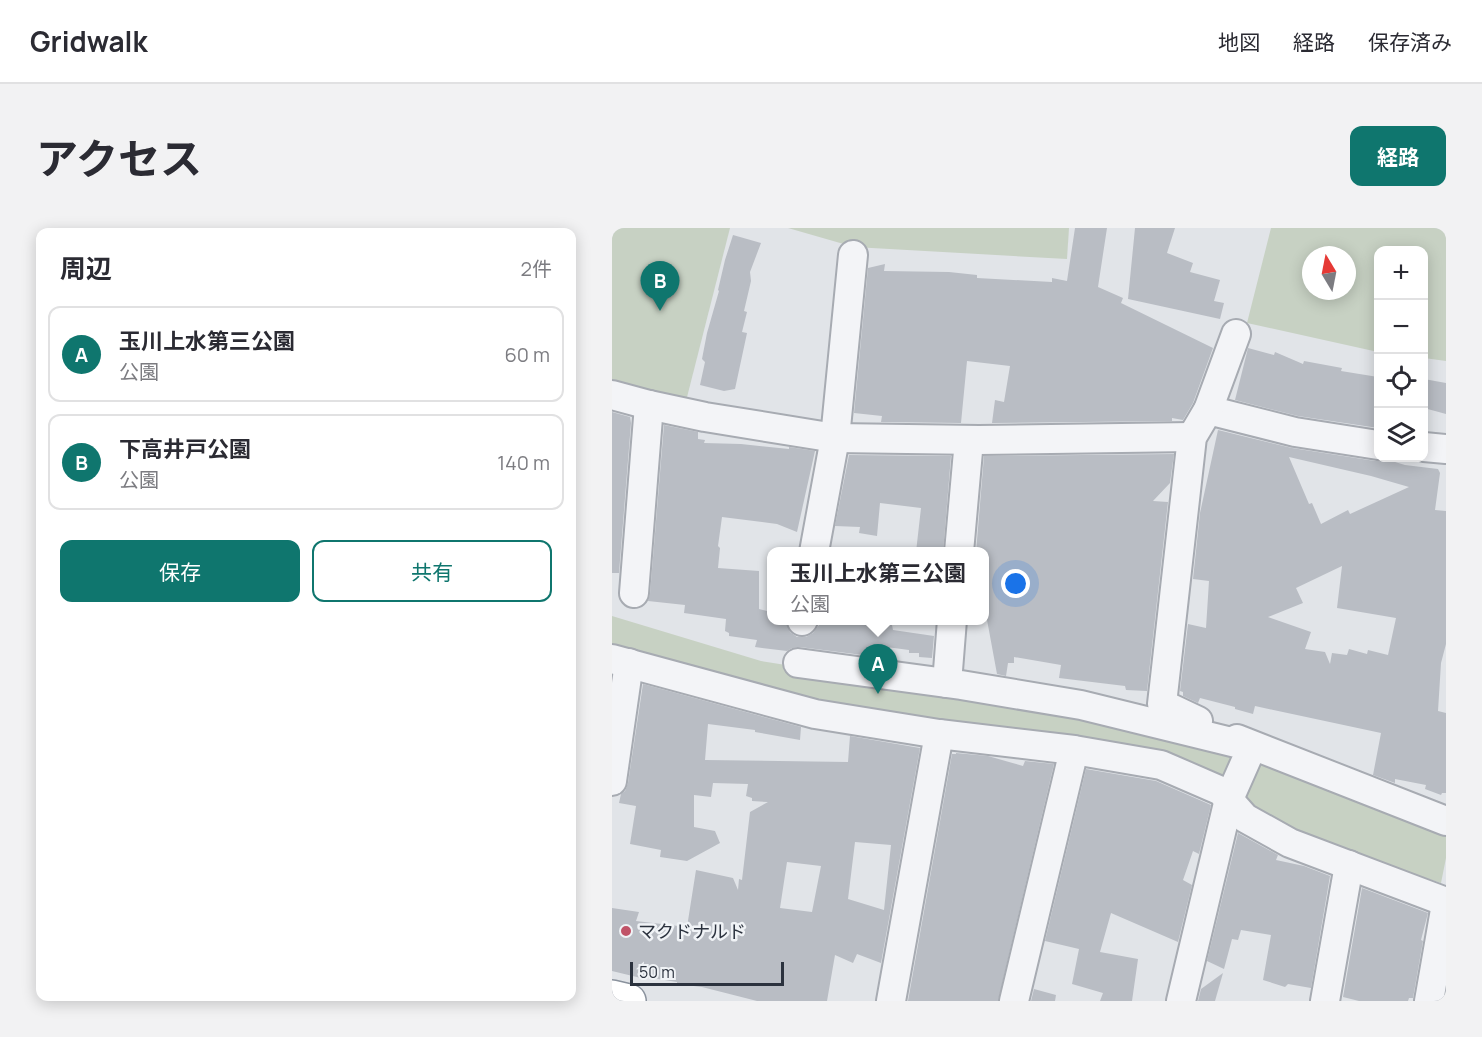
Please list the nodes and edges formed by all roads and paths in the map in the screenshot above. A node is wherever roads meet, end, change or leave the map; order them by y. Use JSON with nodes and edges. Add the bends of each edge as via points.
{"nodes":[{"id":1,"x":853,"y":255,"type":"dead end"},
{"id":2,"x":1236,"y":334,"type":"dead end"},
{"id":3,"x":612,"y":395,"type":"edge"},
{"id":4,"x":649,"y":405,"type":"junction"},
{"id":5,"x":1208,"y":410,"type":"junction"},
{"id":6,"x":1192,"y":436,"type":"junction"},
{"id":7,"x":835,"y":438,"type":"junction"},
{"id":8,"x":969,"y":440,"type":"junction"},
{"id":9,"x":1374,"y":444,"type":"edge"},
{"id":10,"x":1428,"y":447,"type":"edge"},
{"id":11,"x":1446,"y":449,"type":"edge"},
{"id":12,"x":815,"y":547,"type":"edge"},
{"id":13,"x":959,"y":547,"type":"edge"},
{"id":14,"x":634,"y":593,"type":"dead end"},
{"id":15,"x":952,"y":625,"type":"edge"},
{"id":16,"x":620,"y":661,"type":"edge"},
{"id":17,"x":798,"y":663,"type":"dead end"},
{"id":18,"x":947,"y":683,"type":"junction"},
{"id":19,"x":939,"y":734,"type":"junction"},
{"id":20,"x":1252,"y":747,"type":"junction"},
{"id":21,"x":1074,"y":750,"type":"junction"},
{"id":22,"x":612,"y":782,"type":"edge"},
{"id":23,"x":1230,"y":799,"type":"junction"},
{"id":24,"x":1446,"y":821,"type":"edge"},
{"id":25,"x":1349,"y":864,"type":"junction"},
{"id":26,"x":1446,"y":903,"type":"edge"},
{"id":27,"x":612,"y":997,"type":"edge"},
{"id":28,"x":629,"y":1001,"type":"edge"},
{"id":29,"x":891,"y":1001,"type":"edge"},
{"id":30,"x":1014,"y":1001,"type":"edge"},
{"id":31,"x":1181,"y":1001,"type":"edge"},
{"id":32,"x":1325,"y":1001,"type":"edge"},
{"id":33,"x":1430,"y":1001,"type":"edge"}],
"edges":[{"from":1,"to":7,"type":"street"},
{"from":2,"to":5,"type":"street"},
{"from":3,"to":4,"type":"street"},
{"from":4,"to":7,"type":"street"},
{"from":4,"to":14,"type":"street"},
{"from":5,"to":6,"type":"street"},
{"from":5,"to":9,"type":"street","via":[[1295,432]]},
{"from":6,"to":8,"type":"street"},
{"from":6,"to":20,"type":"street","via":[[1162,704]]},
{"from":7,"to":8,"type":"street"},
{"from":7,"to":12,"type":"street"},
{"from":8,"to":13,"type":"street"},
{"from":10,"to":11,"type":"street"},
{"from":15,"to":18,"type":"street"},
{"from":16,"to":19,"type":"street","via":[[815,714]]},
{"from":16,"to":22,"type":"street"},
{"from":17,"to":18,"type":"street"},
{"from":18,"to":20,"type":"street","via":[[1081,705]]},
{"from":19,"to":21,"type":"street"},
{"from":19,"to":29,"type":"street"},
{"from":20,"to":23,"type":"street"},
{"from":20,"to":24,"type":"street"},
{"from":21,"to":23,"type":"street","via":[[1161,765],[1221,791]]},
{"from":21,"to":30,"type":"street"},
{"from":23,"to":25,"type":"street","via":[[1245,818],[1281,838]]},
{"from":23,"to":31,"type":"street"},
{"from":25,"to":26,"type":"street"},
{"from":25,"to":32,"type":"street"},
{"from":26,"to":33,"type":"street"},
{"from":27,"to":28,"type":"highway"}]}
